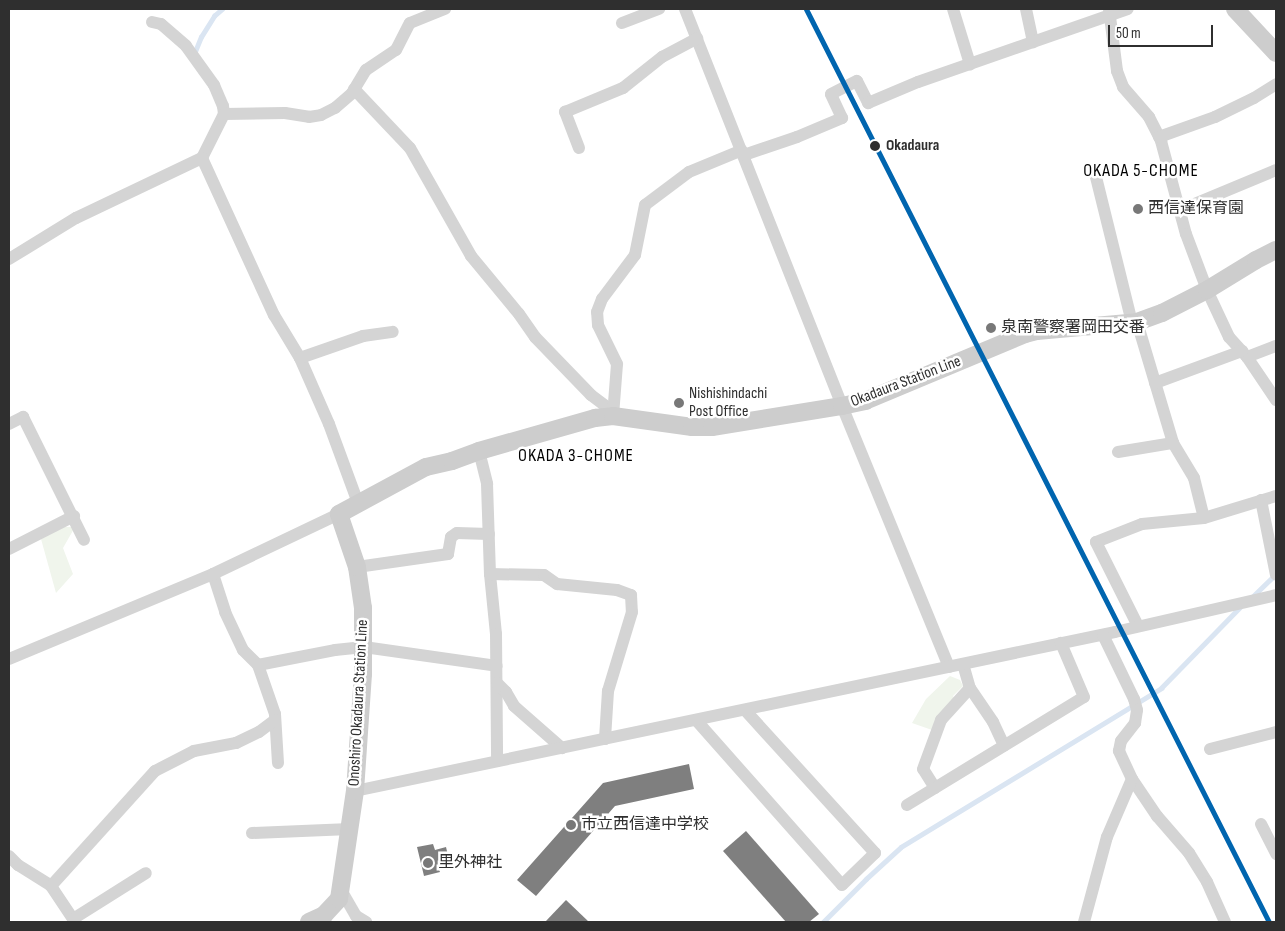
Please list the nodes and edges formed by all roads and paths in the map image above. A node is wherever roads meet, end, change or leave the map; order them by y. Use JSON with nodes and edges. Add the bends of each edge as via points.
{"nodes":[{"id":1,"x":445,"y":9,"type":"edge"},
{"id":2,"x":659,"y":9,"type":"edge"},
{"id":3,"x":685,"y":9,"type":"edge"},
{"id":4,"x":953,"y":9,"type":"edge"},
{"id":5,"x":1026,"y":9,"type":"edge"},
{"id":6,"x":1128,"y":9,"type":"edge"},
{"id":7,"x":1235,"y":9,"type":"edge"},
{"id":8,"x":1109,"y":12,"type":"edge"},
{"id":9,"x":636,"y":13,"type":"edge"},
{"id":10,"x":152,"y":22,"type":"dead end"},
{"id":11,"x":622,"y":23,"type":"dead end"},
{"id":12,"x":697,"y":38,"type":"junction"},
{"id":13,"x":1033,"y":42,"type":"junction"},
{"id":14,"x":1276,"y":53,"type":"edge"},
{"id":15,"x":970,"y":64,"type":"junction"},
{"id":16,"x":1276,"y":84,"type":"edge"},
{"id":17,"x":354,"y":89,"type":"junction"},
{"id":18,"x":224,"y":114,"type":"junction"},
{"id":19,"x":1159,"y":137,"type":"junction"},
{"id":20,"x":579,"y":148,"type":"dead end"},
{"id":21,"x":743,"y":152,"type":"junction"},
{"id":22,"x":202,"y":158,"type":"junction"},
{"id":23,"x":1094,"y":169,"type":"dead end"},
{"id":24,"x":1276,"y":170,"type":"edge"},
{"id":25,"x":1180,"y":210,"type":"junction"},
{"id":26,"x":1276,"y":250,"type":"edge"},
{"id":27,"x":9,"y":259,"type":"edge"},
{"id":28,"x":1207,"y":290,"type":"junction"},
{"id":29,"x":1135,"y":322,"type":"junction"},
{"id":30,"x":393,"y":332,"type":"dead end"},
{"id":31,"x":1276,"y":346,"type":"edge"},
{"id":32,"x":1245,"y":354,"type":"junction"},
{"id":33,"x":300,"y":358,"type":"junction"},
{"id":34,"x":1155,"y":382,"type":"junction"},
{"id":35,"x":1276,"y":400,"type":"edge"},
{"id":36,"x":842,"y":406,"type":"junction"},
{"id":37,"x":612,"y":413,"type":"junction"},
{"id":38,"x":9,"y":424,"type":"edge"},
{"id":39,"x":1173,"y":443,"type":"junction"},
{"id":40,"x":479,"y":451,"type":"junction"},
{"id":41,"x":1118,"y":452,"type":"dead end"},
{"id":42,"x":1276,"y":496,"type":"edge"},
{"id":43,"x":1261,"y":500,"type":"junction"},
{"id":44,"x":358,"y":503,"type":"junction"},
{"id":45,"x":339,"y":514,"type":"junction"},
{"id":46,"x":74,"y":516,"type":"junction"},
{"id":47,"x":1204,"y":518,"type":"junction"},
{"id":48,"x":489,"y":534,"type":"junction"},
{"id":49,"x":84,"y":540,"type":"dead end"},
{"id":50,"x":9,"y":549,"type":"edge"},
{"id":51,"x":357,"y":567,"type":"junction"},
{"id":52,"x":213,"y":574,"type":"junction"},
{"id":53,"x":490,"y":574,"type":"junction"},
{"id":54,"x":1276,"y":575,"type":"edge"},
{"id":55,"x":1276,"y":596,"type":"edge"},
{"id":56,"x":1138,"y":626,"type":"junction"},
{"id":57,"x":1103,"y":635,"type":"junction"},
{"id":58,"x":1061,"y":643,"type":"junction"},
{"id":59,"x":364,"y":647,"type":"junction"},
{"id":60,"x":9,"y":659,"type":"edge"},
{"id":61,"x":963,"y":664,"type":"junction"},
{"id":62,"x":258,"y":666,"type":"junction"},
{"id":63,"x":497,"y":666,"type":"junction"},
{"id":64,"x":949,"y":667,"type":"junction"},
{"id":65,"x":497,"y":683,"type":"junction"},
{"id":66,"x":970,"y":688,"type":"junction"},
{"id":67,"x":745,"y":710,"type":"junction"},
{"id":68,"x":275,"y":720,"type":"junction"},
{"id":69,"x":696,"y":720,"type":"junction"},
{"id":70,"x":1276,"y":732,"type":"edge"},
{"id":71,"x":605,"y":739,"type":"junction"},
{"id":72,"x":1004,"y":746,"type":"junction"},
{"id":73,"x":562,"y":748,"type":"junction"},
{"id":74,"x":1210,"y":749,"type":"dead end"},
{"id":75,"x":497,"y":761,"type":"junction"},
{"id":76,"x":278,"y":763,"type":"dead end"},
{"id":77,"x":1132,"y":780,"type":"junction"},
{"id":78,"x":935,"y":788,"type":"junction"},
{"id":79,"x":355,"y":791,"type":"junction"},
{"id":80,"x":907,"y":805,"type":"dead end"},
{"id":81,"x":1261,"y":824,"type":"dead end"},
{"id":82,"x":350,"y":829,"type":"junction"},
{"id":83,"x":252,"y":833,"type":"dead end"},
{"id":84,"x":1276,"y":854,"type":"edge"},
{"id":85,"x":9,"y":856,"type":"edge"},
{"id":86,"x":146,"y":873,"type":"dead end"},
{"id":87,"x":51,"y":886,"type":"junction"},
{"id":88,"x":341,"y":890,"type":"junction"},
{"id":89,"x":74,"y":921,"type":"edge"},
{"id":90,"x":309,"y":922,"type":"edge"},
{"id":91,"x":366,"y":922,"type":"edge"},
{"id":92,"x":1084,"y":922,"type":"edge"},
{"id":93,"x":1225,"y":922,"type":"edge"}],
"edges":[{"from":1,"to":17,"type":"street","via":[[410,23],[396,50],[366,70]]},
{"from":2,"to":9,"type":"street"},
{"from":3,"to":12,"type":"street"},
{"from":4,"to":15,"type":"street"},
{"from":5,"to":13,"type":"street"},
{"from":6,"to":8,"type":"street"},
{"from":7,"to":14,"type":"main road"},
{"from":8,"to":13,"type":"street"},
{"from":8,"to":19,"type":"street","via":[[1116,71],[1122,87],[1149,117]]},
{"from":9,"to":11,"type":"street"},
{"from":10,"to":18,"type":"street","via":[[161,24],[186,46],[214,86]]},
{"from":12,"to":20,"type":"street","via":[[662,57],[623,88],[565,112]]},
{"from":12,"to":21,"type":"street"},
{"from":13,"to":15,"type":"street"},
{"from":15,"to":21,"type":"street","via":[[868,103],[857,81],[831,94],[842,118],[797,137]]},
{"from":16,"to":19,"type":"street","via":[[1215,117]]},
{"from":17,"to":18,"type":"street","via":[[335,108],[321,115]]},
{"from":17,"to":37,"type":"street","via":[[410,148],[471,256],[535,337]]},
{"from":18,"to":22,"type":"street"},
{"from":19,"to":25,"type":"street"},
{"from":21,"to":36,"type":"street"},
{"from":21,"to":37,"type":"street","via":[[689,172],[645,204],[636,254],[602,299],[597,312],[598,325],[617,364]]},
{"from":22,"to":27,"type":"street","via":[[76,218]]},
{"from":22,"to":33,"type":"street","via":[[274,315]]},
{"from":23,"to":29,"type":"street"},
{"from":24,"to":25,"type":"street"},
{"from":25,"to":28,"type":"street"},
{"from":26,"to":28,"type":"main road","name":"Okadaura Station Line"},
{"from":28,"to":29,"type":"main road","name":"Okadaura Station Line","via":[[1162,313]]},
{"from":28,"to":32,"type":"street","via":[[1228,337]]},
{"from":29,"to":34,"type":"street"},
{"from":29,"to":36,"type":"main road","name":"Okadaura Station Line","via":[[1025,334],[864,401]]},
{"from":30,"to":33,"type":"street","via":[[363,336]]},
{"from":31,"to":32,"type":"street"},
{"from":32,"to":34,"type":"street"},
{"from":32,"to":35,"type":"street"},
{"from":33,"to":44,"type":"street"},
{"from":34,"to":39,"type":"street"},
{"from":36,"to":37,"type":"main road","via":[[712,427],[692,427]]},
{"from":36,"to":64,"type":"street"},
{"from":37,"to":40,"type":"main road"},
{"from":38,"to":46,"type":"street","via":[[23,417]]},
{"from":39,"to":41,"type":"street"},
{"from":39,"to":47,"type":"street","via":[[1194,478]]},
{"from":40,"to":44,"type":"main road","via":[[452,462],[426,467]]},
{"from":40,"to":48,"type":"street","via":[[487,484]]},
{"from":42,"to":43,"type":"street"},
{"from":43,"to":47,"type":"street"},
{"from":43,"to":54,"type":"street"},
{"from":44,"to":45,"type":"main road"},
{"from":45,"to":51,"type":"main road","name":"Onoshiro Okadaura Station Line"},
{"from":45,"to":52,"type":"street"},
{"from":46,"to":49,"type":"street"},
{"from":46,"to":50,"type":"street"},
{"from":47,"to":56,"type":"street","via":[[1142,524],[1096,542]]},
{"from":48,"to":51,"type":"street","via":[[457,533],[451,537],[448,554]]},
{"from":48,"to":53,"type":"street"},
{"from":51,"to":59,"type":"main road","name":"Onoshiro Okadaura Station Line"},
{"from":52,"to":60,"type":"street"},
{"from":52,"to":62,"type":"street","via":[[225,612],[243,650]]},
{"from":53,"to":63,"type":"street"},
{"from":53,"to":71,"type":"street","via":[[544,575],[557,584],[617,590],[631,595],[632,612],[608,691]]},
{"from":55,"to":56,"type":"street"},
{"from":56,"to":57,"type":"street"},
{"from":57,"to":58,"type":"street"},
{"from":57,"to":77,"type":"street","via":[[1137,710],[1135,722],[1121,741],[1120,751]]},
{"from":58,"to":61,"type":"street"},
{"from":58,"to":72,"type":"street","via":[[1084,697]]},
{"from":59,"to":62,"type":"street"},
{"from":59,"to":63,"type":"street"},
{"from":59,"to":79,"type":"main road","name":"Onoshiro Okadaura Station Line"},
{"from":61,"to":64,"type":"street"},
{"from":61,"to":66,"type":"street"},
{"from":62,"to":68,"type":"street"},
{"from":63,"to":65,"type":"street"},
{"from":64,"to":67,"type":"street"},
{"from":65,"to":73,"type":"street","via":[[514,706]]},
{"from":65,"to":75,"type":"street"},
{"from":66,"to":72,"type":"street","via":[[993,722]]},
{"from":66,"to":78,"type":"street","via":[[941,720],[923,769]]},
{"from":67,"to":69,"type":"street"},
{"from":67,"to":69,"type":"street","via":[[875,853],[842,885]]},
{"from":68,"to":76,"type":"street"},
{"from":68,"to":87,"type":"street","via":[[236,743],[194,751],[156,771]]},
{"from":69,"to":71,"type":"street"},
{"from":70,"to":74,"type":"street"},
{"from":71,"to":73,"type":"street"},
{"from":72,"to":78,"type":"street"},
{"from":73,"to":75,"type":"street"},
{"from":75,"to":79,"type":"street"},
{"from":77,"to":92,"type":"street","via":[[1107,837]]},
{"from":77,"to":93,"type":"street","via":[[1189,853],[1207,882]]},
{"from":78,"to":80,"type":"street"},
{"from":79,"to":82,"type":"main road","name":"Onoshiro Okadaura Station Line"},
{"from":81,"to":84,"type":"street"},
{"from":82,"to":83,"type":"street"},
{"from":82,"to":88,"type":"main road","name":"Onoshiro Okadaura Station Line"},
{"from":85,"to":87,"type":"street"},
{"from":86,"to":89,"type":"street"},
{"from":87,"to":89,"type":"street"},
{"from":88,"to":90,"type":"main road","name":"Onoshiro Okadaura Station Line","via":[[333,909]]},
{"from":88,"to":91,"type":"street","via":[[356,916]]}]}
